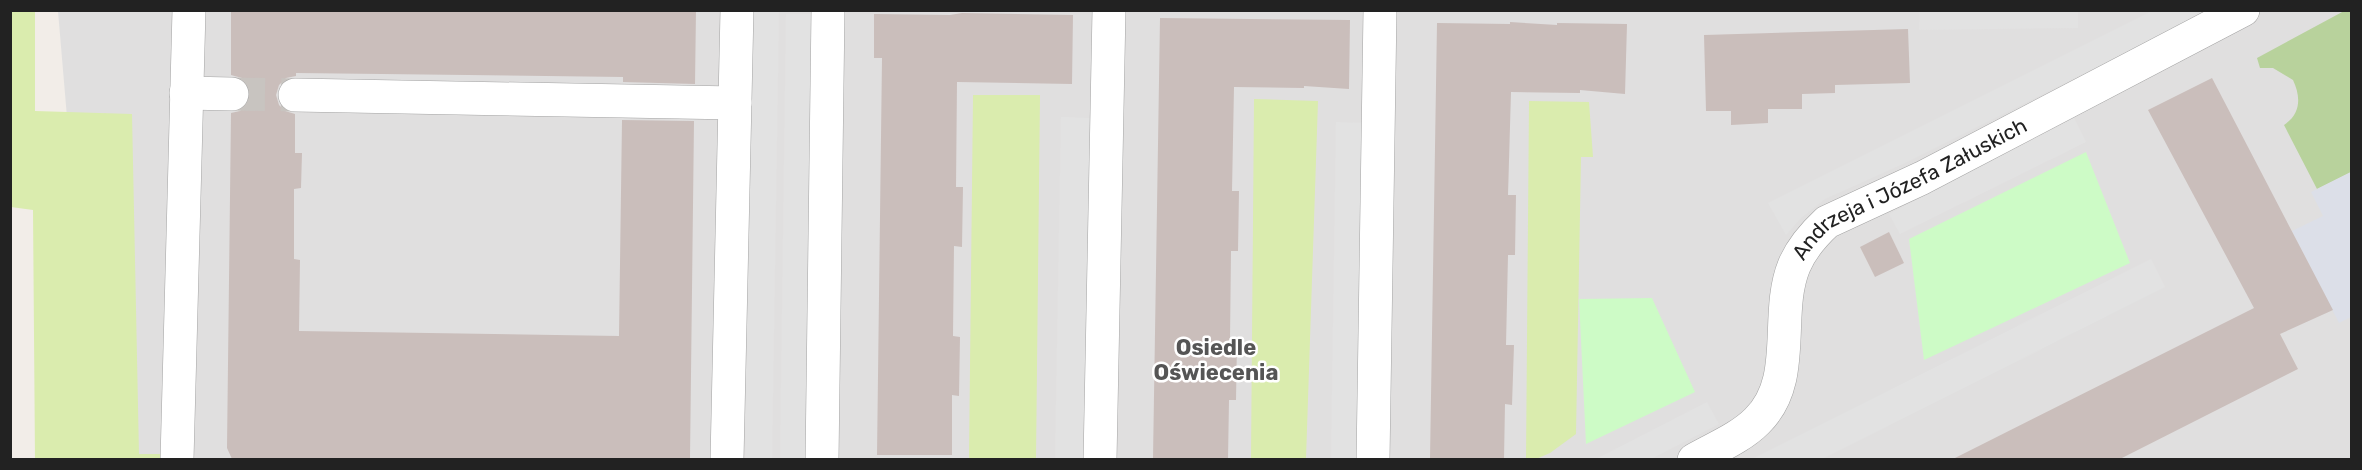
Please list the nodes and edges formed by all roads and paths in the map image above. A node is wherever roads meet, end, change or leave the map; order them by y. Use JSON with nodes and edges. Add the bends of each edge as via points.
{"nodes":[{"id":1,"x":189,"y":10,"type":"edge"},
{"id":2,"x":737,"y":10,"type":"edge"},
{"id":3,"x":828,"y":10,"type":"edge"},
{"id":4,"x":1109,"y":10,"type":"edge"},
{"id":5,"x":1380,"y":10,"type":"edge"},
{"id":6,"x":2242,"y":10,"type":"edge"},
{"id":7,"x":186,"y":93,"type":"junction"},
{"id":8,"x":232,"y":94,"type":"tunnel mouth"},
{"id":9,"x":295,"y":95,"type":"tunnel mouth"},
{"id":10,"x":735,"y":103,"type":"junction"},
{"id":11,"x":177,"y":459,"type":"edge"},
{"id":12,"x":727,"y":459,"type":"edge"},
{"id":13,"x":822,"y":459,"type":"edge"},
{"id":14,"x":1100,"y":459,"type":"edge"},
{"id":15,"x":1373,"y":459,"type":"edge"},
{"id":16,"x":1694,"y":459,"type":"edge"}],
"edges":[{"from":1,"to":7,"type":"street"},
{"from":2,"to":10,"type":"street"},
{"from":3,"to":13,"type":"street"},
{"from":4,"to":14,"type":"street"},
{"from":5,"to":15,"type":"street"},
{"from":6,"to":16,"type":"street","name":"Andrzeja i Józefa Załuskich","via":[[1922,178],[1827,222],[1814,233],[1793,268],[1781,373],[1770,404],[1744,432]]},
{"from":7,"to":8,"type":"street"},
{"from":7,"to":11,"type":"street"},
{"from":9,"to":10,"type":"street"},
{"from":10,"to":12,"type":"street"}]}
